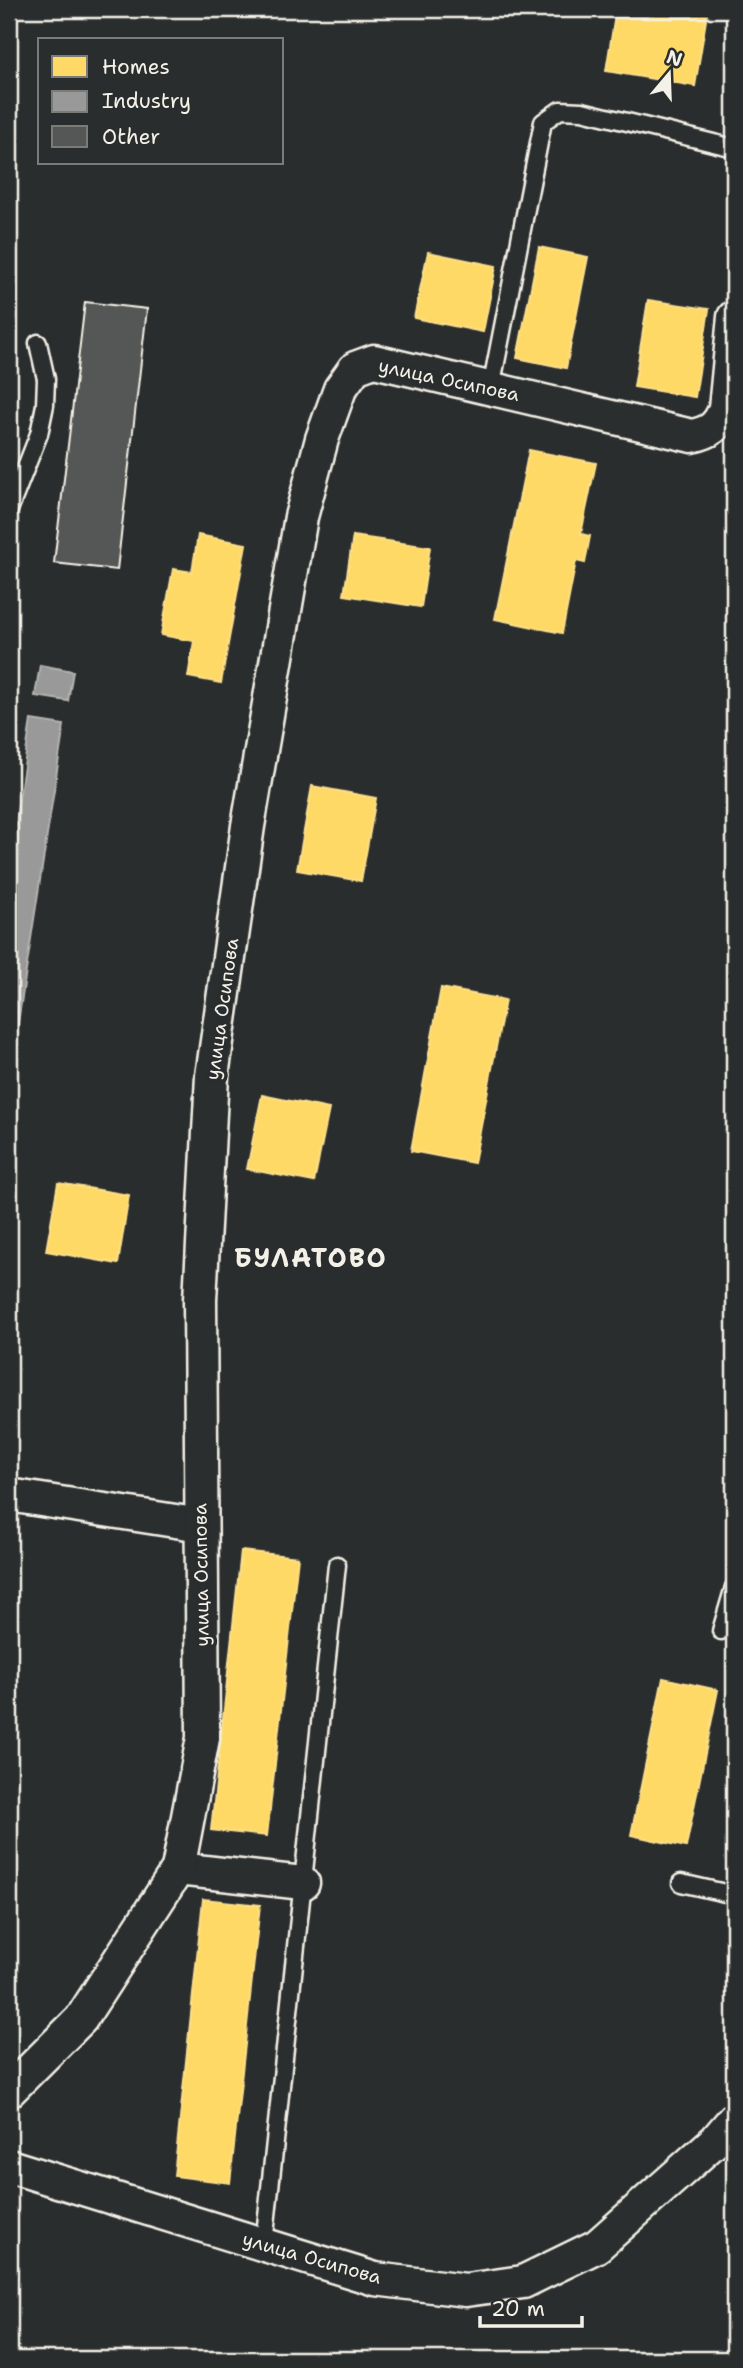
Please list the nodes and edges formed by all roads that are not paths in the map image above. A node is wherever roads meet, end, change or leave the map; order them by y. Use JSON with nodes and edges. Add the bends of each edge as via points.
{"nodes":[{"id":1,"x":734,"y":148,"type":"edge"},
{"id":2,"x":734,"y":317,"type":"edge"},
{"id":3,"x":38,"y":343,"type":"dead end"},
{"id":4,"x":491,"y":388,"type":"junction"},
{"id":5,"x":9,"y":510,"type":"edge"},
{"id":6,"x":9,"y":1495,"type":"edge"},
{"id":7,"x":201,"y":1525,"type":"junction"},
{"id":8,"x":337,"y":1565,"type":"dead end"},
{"id":9,"x":734,"y":1587,"type":"edge"},
{"id":10,"x":721,"y":1631,"type":"dead end"},
{"id":11,"x":178,"y":1869,"type":"junction"},
{"id":12,"x":303,"y":1883,"type":"junction"},
{"id":13,"x":681,"y":1883,"type":"dead end"},
{"id":14,"x":734,"y":1895,"type":"edge"},
{"id":15,"x":9,"y":2091,"type":"edge"},
{"id":16,"x":734,"y":2119,"type":"edge"},
{"id":17,"x":9,"y":2166,"type":"edge"},
{"id":18,"x":264,"y":2244,"type":"junction"}],
"edges":[{"from":1,"to":4,"type":"lane","via":[[582,111],[560,110],[543,122]]},
{"from":2,"to":4,"type":"street","name":"улица Осипова","via":[[724,409],[720,423],[708,433],[692,436]]},
{"from":3,"to":5,"type":"lane","via":[[46,379],[45,405],[39,434]]},
{"from":4,"to":7,"type":"street","name":"улица Осипова","via":[[374,361],[355,368],[340,389],[301,517],[248,826],[212,1076],[200,1300]]},
{"from":6,"to":7,"type":"street"},
{"from":7,"to":11,"type":"street","name":"улица Осипова","via":[[203,1738]]},
{"from":8,"to":12,"type":"lane"},
{"from":9,"to":10,"type":"lane"},
{"from":11,"to":12,"type":"street"},
{"from":11,"to":15,"type":"street","name":"улица Осипова","via":[[81,2019]]},
{"from":12,"to":18,"type":"lane"},
{"from":13,"to":14,"type":"lane"},
{"from":16,"to":18,"type":"street","name":"улица Осипова","via":[[597,2246],[523,2282],[466,2290],[375,2279]]},
{"from":17,"to":18,"type":"street","name":"улица Осипова"}]}
